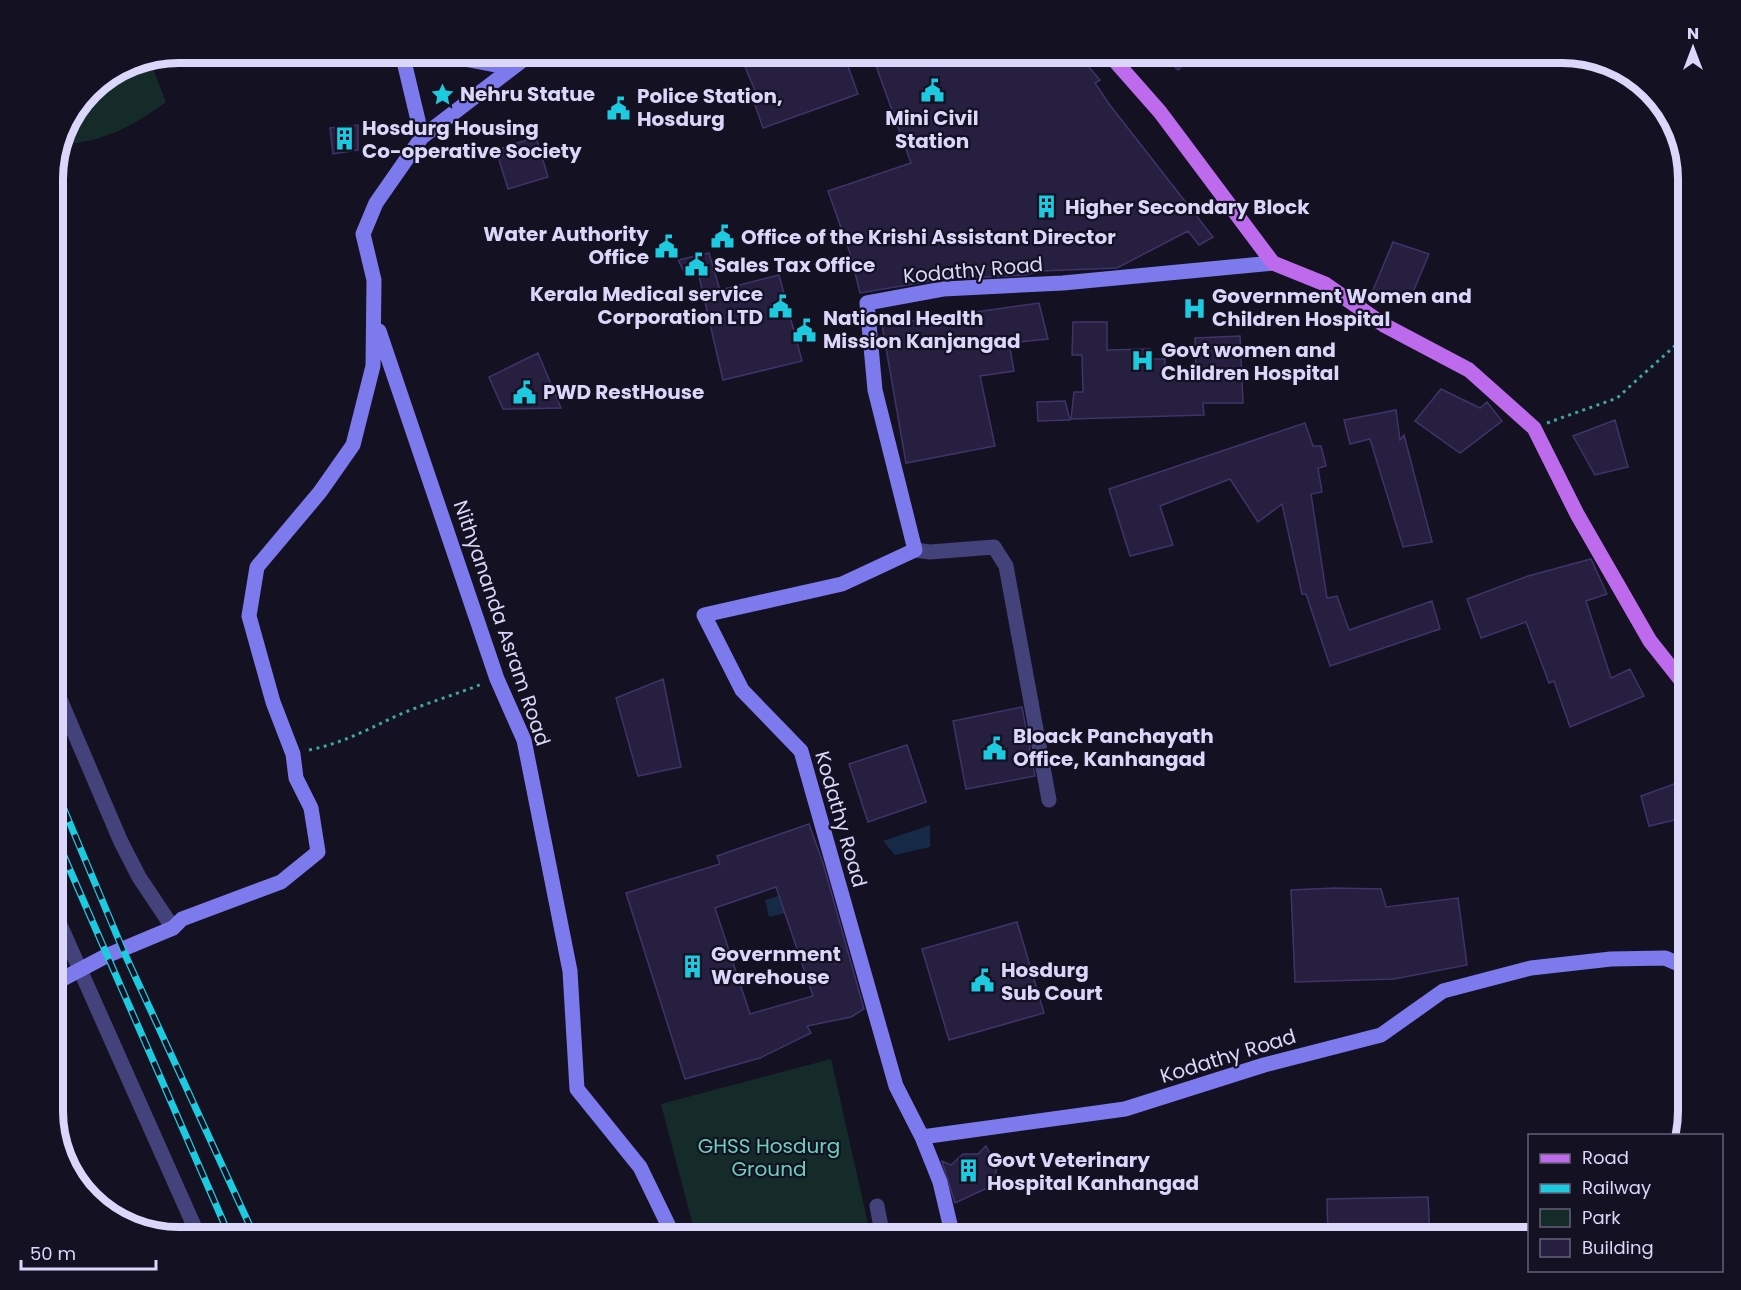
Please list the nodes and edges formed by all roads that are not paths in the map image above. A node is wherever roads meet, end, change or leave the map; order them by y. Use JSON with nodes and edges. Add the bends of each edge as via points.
{"nodes":[{"id":1,"x":405,"y":63,"type":"edge"},
{"id":2,"x":487,"y":63,"type":"edge"},
{"id":3,"x":518,"y":63,"type":"edge"},
{"id":4,"x":1118,"y":63,"type":"edge"},
{"id":5,"x":511,"y":68,"type":"junction"},
{"id":6,"x":422,"y":137,"type":"junction"},
{"id":7,"x":1273,"y":263,"type":"junction"},
{"id":8,"x":376,"y":322,"type":"junction"},
{"id":9,"x":915,"y":549,"type":"junction"},
{"id":10,"x":1678,"y":676,"type":"edge"},
{"id":11,"x":63,"y":706,"type":"edge"},
{"id":12,"x":1049,"y":800,"type":"dead end"},
{"id":13,"x":172,"y":928,"type":"junction"},
{"id":14,"x":63,"y":931,"type":"edge"},
{"id":15,"x":1678,"y":963,"type":"edge"},
{"id":16,"x":80,"y":969,"type":"junction"},
{"id":17,"x":63,"y":978,"type":"edge"},
{"id":18,"x":922,"y":1137,"type":"junction"},
{"id":19,"x":877,"y":1206,"type":"dead end"},
{"id":20,"x":194,"y":1227,"type":"edge"},
{"id":21,"x":669,"y":1227,"type":"edge"},
{"id":22,"x":881,"y":1227,"type":"edge"},
{"id":23,"x":950,"y":1227,"type":"edge"}],
"edges":[{"from":1,"to":6,"type":"street"},
{"from":2,"to":5,"type":"street"},
{"from":3,"to":5,"type":"street"},
{"from":4,"to":7,"type":"main road","via":[[1160,112]]},
{"from":5,"to":6,"type":"street"},
{"from":6,"to":8,"type":"street","via":[[376,202],[363,234],[374,280]]},
{"from":7,"to":9,"type":"street","name":"Kodathy Road","via":[[1063,283],[943,289],[867,303],[876,390]]},
{"from":7,"to":10,"type":"main road","via":[[1325,284],[1384,325],[1469,370],[1534,428],[1577,514],[1650,642]]},
{"from":8,"to":13,"type":"street","via":[[373,366],[353,445],[320,492],[256,567],[249,616],[273,702],[293,754],[296,778],[311,808],[318,852],[281,882],[182,919]]},
{"from":8,"to":21,"type":"street","name":"Nithyananda Asram Road","via":[[497,679],[524,740],[570,971],[577,1089],[640,1167]]},
{"from":9,"to":12,"type":"street","via":[[930,552],[994,548],[1006,566]]},
{"from":9,"to":18,"type":"street","name":"Kodathy Road","via":[[842,584],[704,615],[742,690],[801,751],[896,1086]]},
{"from":11,"to":13,"type":"street","via":[[121,842]]},
{"from":13,"to":16,"type":"street"},
{"from":14,"to":16,"type":"street"},
{"from":15,"to":18,"type":"street","name":"Kodathy Road","via":[[1665,958],[1611,959],[1531,968],[1443,991],[1381,1035],[1264,1065],[1125,1109]]},
{"from":16,"to":17,"type":"street"},
{"from":16,"to":20,"type":"street"},
{"from":18,"to":23,"type":"street","via":[[940,1182]]},
{"from":19,"to":22,"type":"street"}]}
